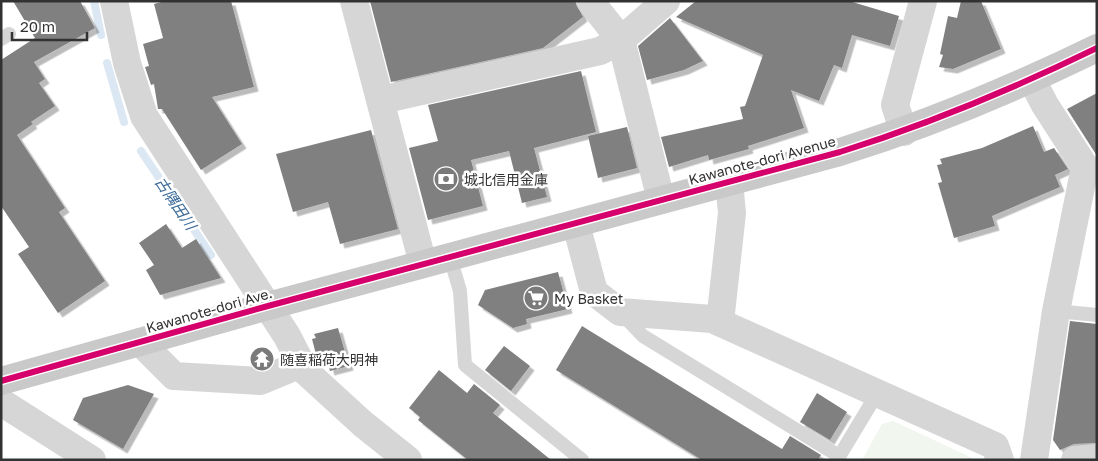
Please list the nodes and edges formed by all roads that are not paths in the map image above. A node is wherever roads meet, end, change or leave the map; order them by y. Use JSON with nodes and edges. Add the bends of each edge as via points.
{"nodes":[{"id":1,"x":114,"y":1,"type":"edge"},
{"id":2,"x":354,"y":1,"type":"edge"},
{"id":3,"x":590,"y":1,"type":"edge"},
{"id":4,"x":666,"y":1,"type":"edge"},
{"id":5,"x":923,"y":1,"type":"edge"},
{"id":6,"x":620,"y":40,"type":"junction"},
{"id":7,"x":1097,"y":48,"type":"edge"},
{"id":8,"x":1032,"y":80,"type":"junction"},
{"id":9,"x":381,"y":100,"type":"junction"},
{"id":10,"x":904,"y":132,"type":"junction"},
{"id":11,"x":1091,"y":165,"type":"edge"},
{"id":12,"x":729,"y":182,"type":"junction"},
{"id":13,"x":661,"y":200,"type":"junction"},
{"id":14,"x":576,"y":224,"type":"junction"},
{"id":15,"x":450,"y":257,"type":"junction"},
{"id":16,"x":424,"y":264,"type":"junction"},
{"id":17,"x":268,"y":306,"type":"junction"},
{"id":18,"x":1056,"y":311,"type":"junction"},
{"id":19,"x":620,"y":312,"type":"junction"},
{"id":20,"x":1097,"y":315,"type":"edge"},
{"id":21,"x":720,"y":322,"type":"junction"},
{"id":22,"x":140,"y":342,"type":"junction"},
{"id":23,"x":301,"y":364,"type":"junction"},
{"id":24,"x":1,"y":381,"type":"edge"},
{"id":25,"x":878,"y":392,"type":"junction"},
{"id":26,"x":1,"y":402,"type":"edge"},
{"id":27,"x":998,"y":453,"type":"edge"},
{"id":28,"x":838,"y":458,"type":"edge"},
{"id":29,"x":1097,"y":458,"type":"edge"},
{"id":30,"x":92,"y":460,"type":"edge"},
{"id":31,"x":408,"y":460,"type":"edge"},
{"id":32,"x":582,"y":460,"type":"edge"},
{"id":33,"x":1026,"y":460,"type":"edge"},
{"id":34,"x":1034,"y":460,"type":"edge"},
{"id":35,"x":1075,"y":460,"type":"edge"}],
"edges":[{"from":1,"to":17,"type":"street","via":[[127,63],[144,116]]},
{"from":2,"to":9,"type":"street"},
{"from":3,"to":6,"type":"street"},
{"from":4,"to":6,"type":"street"},
{"from":5,"to":10,"type":"street","via":[[896,105]]},
{"from":6,"to":9,"type":"street","via":[[600,51]]},
{"from":6,"to":13,"type":"street"},
{"from":7,"to":8,"type":"main road","name":"Kawanote-dori Avenue"},
{"from":8,"to":10,"type":"main road","name":"Kawanote-dori Avenue"},
{"from":8,"to":11,"type":"street","via":[[1045,105]]},
{"from":9,"to":16,"type":"street"},
{"from":10,"to":12,"type":"main road","name":"Kawanote-dori Avenue"},
{"from":11,"to":18,"type":"street"},
{"from":12,"to":13,"type":"main road","name":"Kawanote-dori Avenue"},
{"from":12,"to":21,"type":"street","via":[[732,212]]},
{"from":13,"to":14,"type":"main road","name":"Kawanote-dori Avenue"},
{"from":14,"to":15,"type":"main road","name":"Kawanote-dori Avenue"},
{"from":14,"to":19,"type":"street","via":[[594,292]]},
{"from":15,"to":16,"type":"main road","name":"Kawanote-dori Avenue"},
{"from":15,"to":32,"type":"lane","via":[[460,291],[464,364]]},
{"from":16,"to":17,"type":"main road","name":"Kawanote-dori Ave."},
{"from":17,"to":22,"type":"main road","name":"Kawanote-dori Ave."},
{"from":17,"to":23,"type":"street"},
{"from":18,"to":20,"type":"lane"},
{"from":18,"to":34,"type":"street"},
{"from":19,"to":21,"type":"street"},
{"from":19,"to":28,"type":"lane","via":[[643,336]]},
{"from":21,"to":25,"type":"street"},
{"from":22,"to":23,"type":"street","via":[[174,376],[260,381]]},
{"from":22,"to":24,"type":"main road","name":"Kawanote-dori Ave."},
{"from":23,"to":31,"type":"street","via":[[363,424]]},
{"from":25,"to":27,"type":"street"},
{"from":25,"to":28,"type":"lane"},
{"from":26,"to":30,"type":"street"},
{"from":27,"to":33,"type":"street"},
{"from":29,"to":35,"type":"street"}]}
